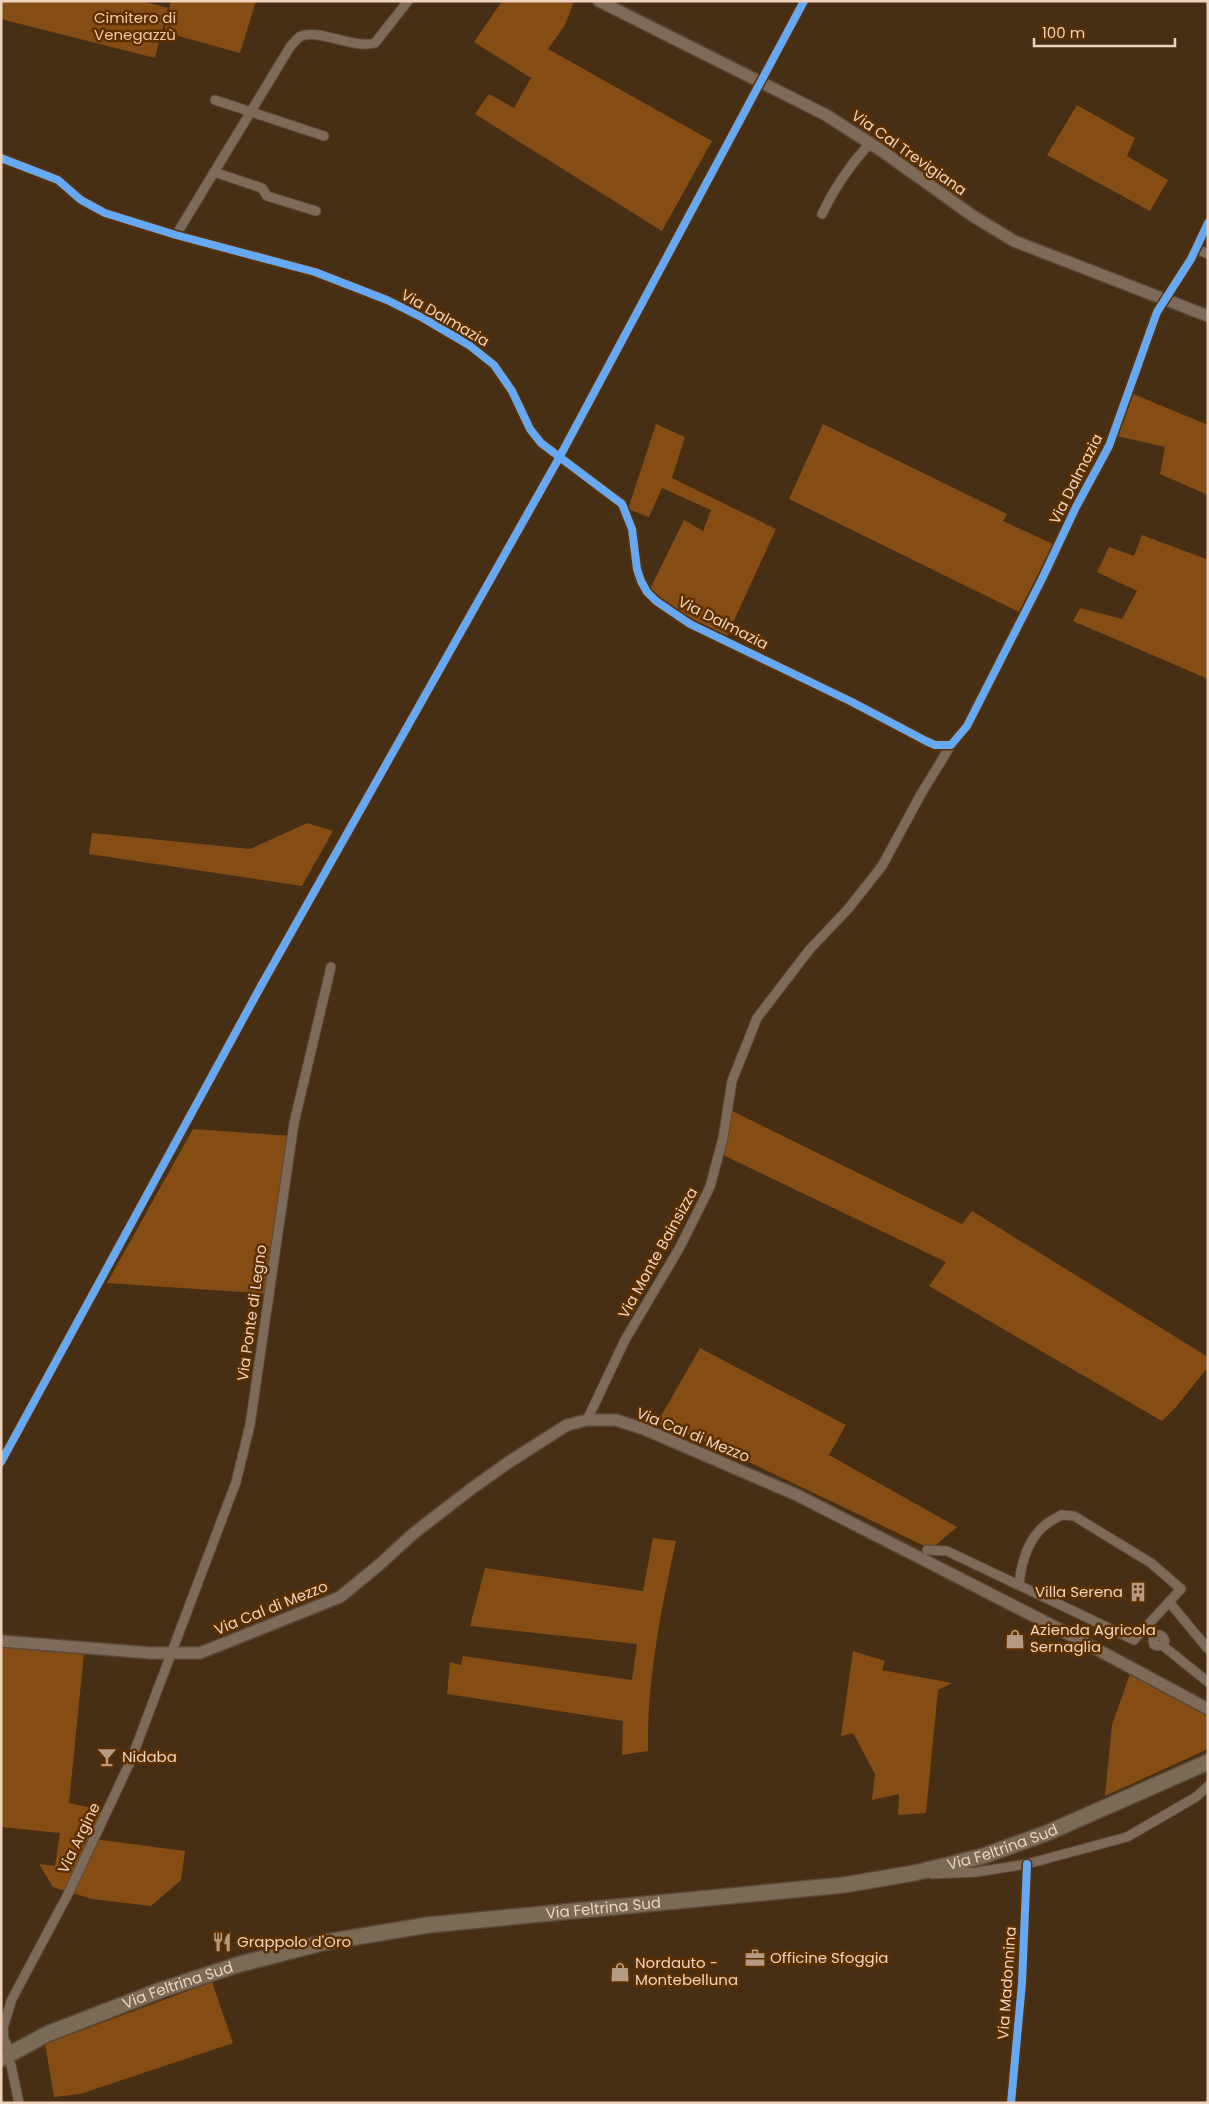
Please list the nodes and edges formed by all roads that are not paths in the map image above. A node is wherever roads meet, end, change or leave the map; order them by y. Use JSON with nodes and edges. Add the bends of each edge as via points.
{"nodes":[{"id":1,"x":408,"y":1,"type":"edge"},
{"id":2,"x":599,"y":1,"type":"edge"},
{"id":3,"x":215,"y":100,"type":"dead end"},
{"id":4,"x":251,"y":110,"type":"junction"},
{"id":5,"x":324,"y":136,"type":"dead end"},
{"id":6,"x":870,"y":143,"type":"junction"},
{"id":7,"x":1,"y":158,"type":"edge"},
{"id":8,"x":214,"y":172,"type":"junction"},
{"id":9,"x":316,"y":211,"type":"dead end"},
{"id":10,"x":822,"y":214,"type":"dead end"},
{"id":11,"x":1208,"y":223,"type":"edge"},
{"id":12,"x":176,"y":235,"type":"junction"},
{"id":13,"x":1196,"y":249,"type":"junction"},
{"id":14,"x":1208,"y":254,"type":"edge"},
{"id":15,"x":1166,"y":298,"type":"junction"},
{"id":16,"x":1208,"y":316,"type":"edge"},
{"id":17,"x":951,"y":745,"type":"junction"},
{"id":18,"x":331,"y":967,"type":"dead end"},
{"id":19,"x":764,"y":1009,"type":"joint"},
{"id":20,"x":587,"y":1420,"type":"junction"},
{"id":21,"x":927,"y":1550,"type":"dead end"},
{"id":22,"x":1019,"y":1585,"type":"junction"},
{"id":23,"x":1170,"y":1602,"type":"junction"},
{"id":24,"x":1144,"y":1629,"type":"junction"},
{"id":25,"x":1,"y":1642,"type":"edge"},
{"id":26,"x":1208,"y":1649,"type":"edge"},
{"id":27,"x":170,"y":1654,"type":"junction"},
{"id":28,"x":1208,"y":1682,"type":"edge"},
{"id":29,"x":1208,"y":1709,"type":"edge"},
{"id":30,"x":1208,"y":1762,"type":"edge"},
{"id":31,"x":1208,"y":1786,"type":"edge"},
{"id":32,"x":1027,"y":1864,"type":"junction"},
{"id":33,"x":914,"y":1873,"type":"junction"},
{"id":34,"x":8,"y":2059,"type":"edge"},
{"id":35,"x":19,"y":2103,"type":"edge"},
{"id":36,"x":1011,"y":2103,"type":"edge"}],
"edges":[{"from":1,"to":4,"type":"street","via":[[375,43],[360,45],[300,36]]},
{"from":2,"to":6,"type":"street","name":"Via Cal Trevigiana","via":[[805,103]]},
{"from":3,"to":4,"type":"street"},
{"from":4,"to":5,"type":"street"},
{"from":4,"to":8,"type":"street"},
{"from":6,"to":10,"type":"street","via":[[844,176]]},
{"from":6,"to":15,"type":"street","name":"Via Cal Trevigiana","via":[[1014,241]]},
{"from":7,"to":12,"type":"street","name":"Via Dalmazia","via":[[58,180],[82,200],[105,213]]},
{"from":8,"to":9,"type":"street","via":[[262,188],[267,196]]},
{"from":8,"to":12,"type":"street"},
{"from":11,"to":13,"type":"street","name":"Via Dalmazia"},
{"from":12,"to":17,"type":"street","name":"Via Dalmazia","via":[[315,272],[387,300],[469,345],[494,365],[541,443],[622,504],[632,529],[637,569],[647,592],[656,601],[690,624],[926,741],[935,745]]},
{"from":13,"to":14,"type":"street"},
{"from":13,"to":15,"type":"street","name":"Via Dalmazia"},
{"from":15,"to":16,"type":"street","name":"Via Cal Trevigiana"},
{"from":15,"to":17,"type":"street","name":"Via Dalmazia","via":[[1157,312],[1109,446],[967,726]]},
{"from":17,"to":19,"type":"street","name":"Via Dalmazia","via":[[920,794],[882,866],[810,949]]},
{"from":18,"to":27,"type":"street","name":"Via Ponte di Legno","via":[[294,1123],[250,1425],[236,1482]]},
{"from":19,"to":20,"type":"street","name":"Via Monte Bainsizza","via":[[757,1018],[732,1081],[723,1138],[710,1187],[680,1247],[625,1340]]},
{"from":20,"to":27,"type":"street","name":"Via Cal di Mezzo","via":[[567,1425],[509,1462],[414,1533],[340,1597],[200,1653]]},
{"from":20,"to":29,"type":"street","name":"Via Cal di Mezzo","via":[[616,1420],[644,1429],[797,1495]]},
{"from":21,"to":22,"type":"street","via":[[947,1550]]},
{"from":22,"to":23,"type":"street","via":[[1029,1546],[1044,1526],[1060,1515],[1074,1516],[1151,1563],[1181,1589]]},
{"from":22,"to":24,"type":"street","via":[[1134,1640]]},
{"from":23,"to":24,"type":"street"},
{"from":23,"to":26,"type":"street"},
{"from":24,"to":28,"type":"street","via":[[1155,1636],[1154,1645],[1162,1645]]},
{"from":25,"to":27,"type":"street","name":"Via Cal di Mezzo"},
{"from":27,"to":34,"type":"street","name":"Via Argine","via":[[131,1760],[67,1896],[15,1993],[3,2028]]},
{"from":30,"to":33,"type":"main road","name":"Via Feltrina Sud","via":[[1048,1833],[983,1856]]},
{"from":31,"to":32,"type":"street","via":[[1196,1797],[1127,1837]]},
{"from":32,"to":33,"type":"street","via":[[962,1874]]},
{"from":32,"to":36,"type":"street","name":"Via Madonnina","via":[[1022,1983]]},
{"from":33,"to":34,"type":"main road","name":"Via Feltrina Sud","via":[[822,1888],[428,1925],[326,1942],[240,1964],[161,1990],[47,2034]]},
{"from":34,"to":35,"type":"street"}]}
